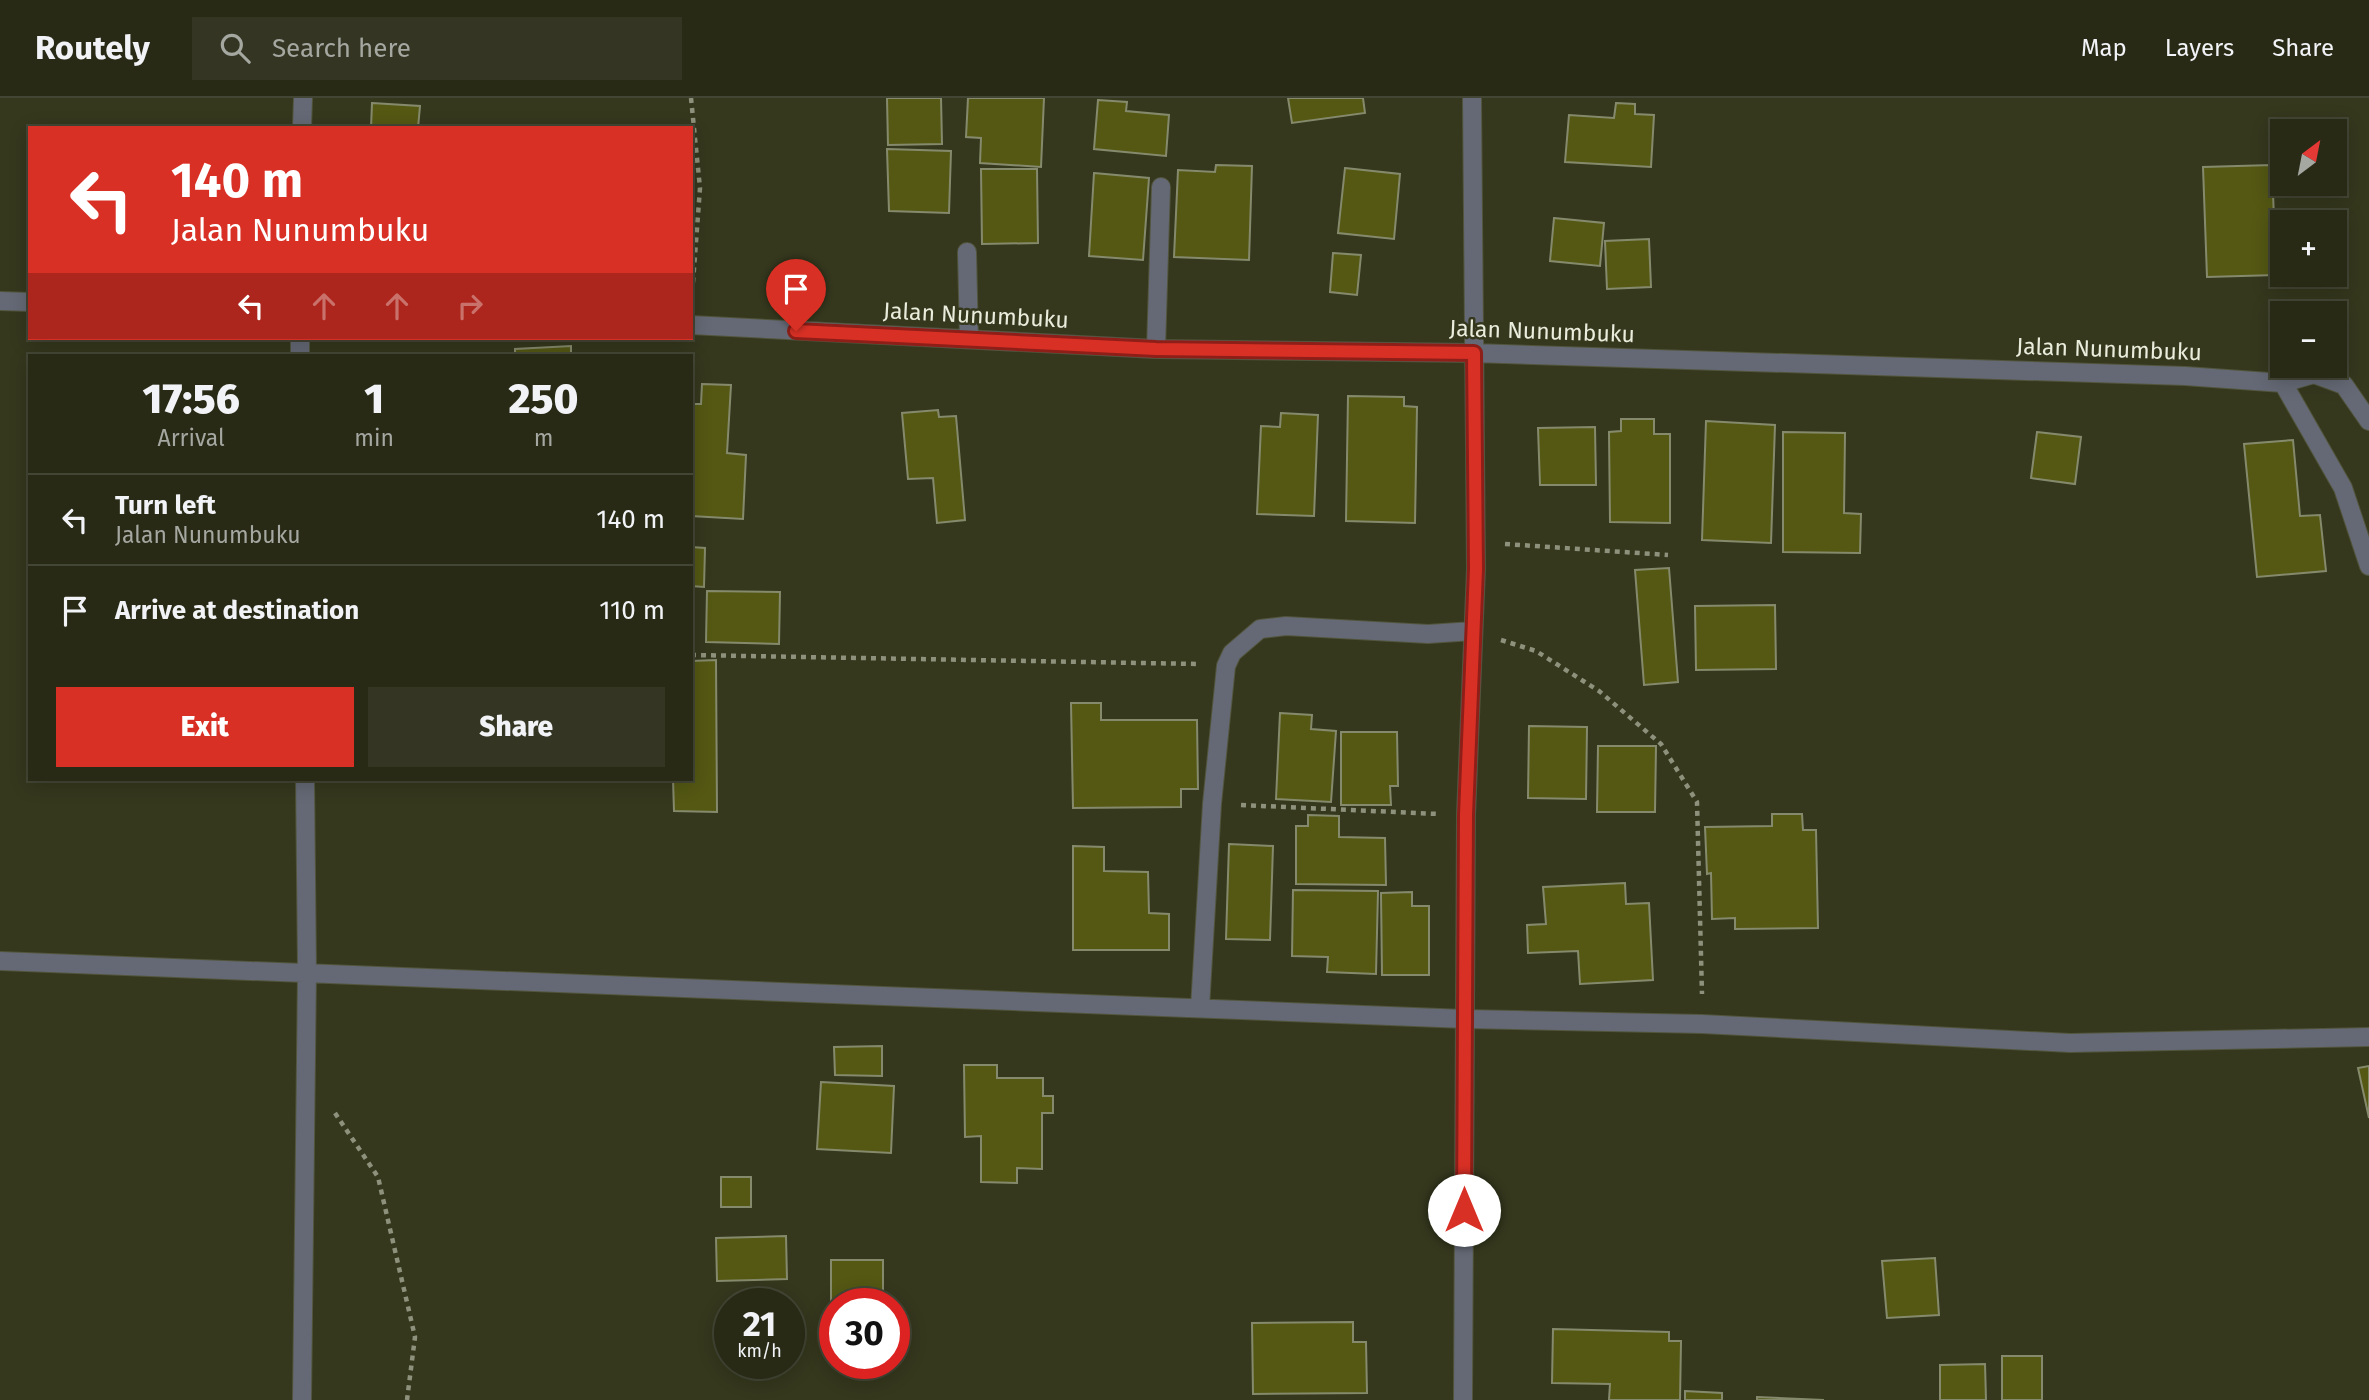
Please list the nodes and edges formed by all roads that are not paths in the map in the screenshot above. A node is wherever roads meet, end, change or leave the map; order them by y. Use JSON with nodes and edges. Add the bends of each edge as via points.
{"nodes":[{"id":1,"x":303,"y":98,"type":"edge"},
{"id":2,"x":1472,"y":98,"type":"edge"},
{"id":3,"x":302,"y":126,"type":"edge"},
{"id":4,"x":1161,"y":187,"type":"dead end"},
{"id":5,"x":967,"y":252,"type":"dead end"},
{"id":6,"x":0,"y":301,"type":"edge"},
{"id":7,"x":28,"y":302,"type":"edge"},
{"id":8,"x":693,"y":325,"type":"edge"},
{"id":9,"x":969,"y":340,"type":"junction"},
{"id":10,"x":1156,"y":349,"type":"junction"},
{"id":11,"x":1474,"y":353,"type":"junction"},
{"id":12,"x":2283,"y":383,"type":"junction"},
{"id":13,"x":2369,"y":421,"type":"edge"},
{"id":14,"x":2369,"y":566,"type":"edge"},
{"id":15,"x":1473,"y":631,"type":"junction"},
{"id":16,"x":305,"y":781,"type":"edge"},
{"id":17,"x":0,"y":961,"type":"edge"},
{"id":18,"x":307,"y":971,"type":"junction"},
{"id":19,"x":1200,"y":1008,"type":"junction"},
{"id":20,"x":1465,"y":1019,"type":"junction"},
{"id":21,"x":2369,"y":1037,"type":"edge"},
{"id":22,"x":302,"y":1400,"type":"edge"},
{"id":23,"x":1463,"y":1400,"type":"edge"}],
"edges":[{"from":1,"to":3,"type":"street"},
{"from":2,"to":11,"type":"street"},
{"from":4,"to":10,"type":"street"},
{"from":5,"to":9,"type":"street"},
{"from":6,"to":7,"type":"street"},
{"from":8,"to":9,"type":"street","name":"Jalan Nunumbuku"},
{"from":9,"to":10,"type":"street","name":"Jalan Nunumbuku"},
{"from":10,"to":11,"type":"street","name":"Jalan Nunumbuku"},
{"from":11,"to":12,"type":"street","name":"Jalan Nunumbuku"},
{"from":11,"to":15,"type":"street"},
{"from":12,"to":13,"type":"street","name":"Jalan Nunumbuku","via":[[2314,374],[2344,385]]},
{"from":12,"to":14,"type":"street","via":[[2343,488]]},
{"from":15,"to":19,"type":"street","via":[[1428,634],[1286,626],[1260,629],[1232,653],[1226,666],[1212,804]]},
{"from":15,"to":20,"type":"street"},
{"from":16,"to":18,"type":"street"},
{"from":17,"to":18,"type":"street"},
{"from":18,"to":19,"type":"street"},
{"from":18,"to":22,"type":"street"},
{"from":19,"to":20,"type":"street"},
{"from":20,"to":21,"type":"street","via":[[1702,1024],[2070,1043]]},
{"from":20,"to":23,"type":"street"}]}
